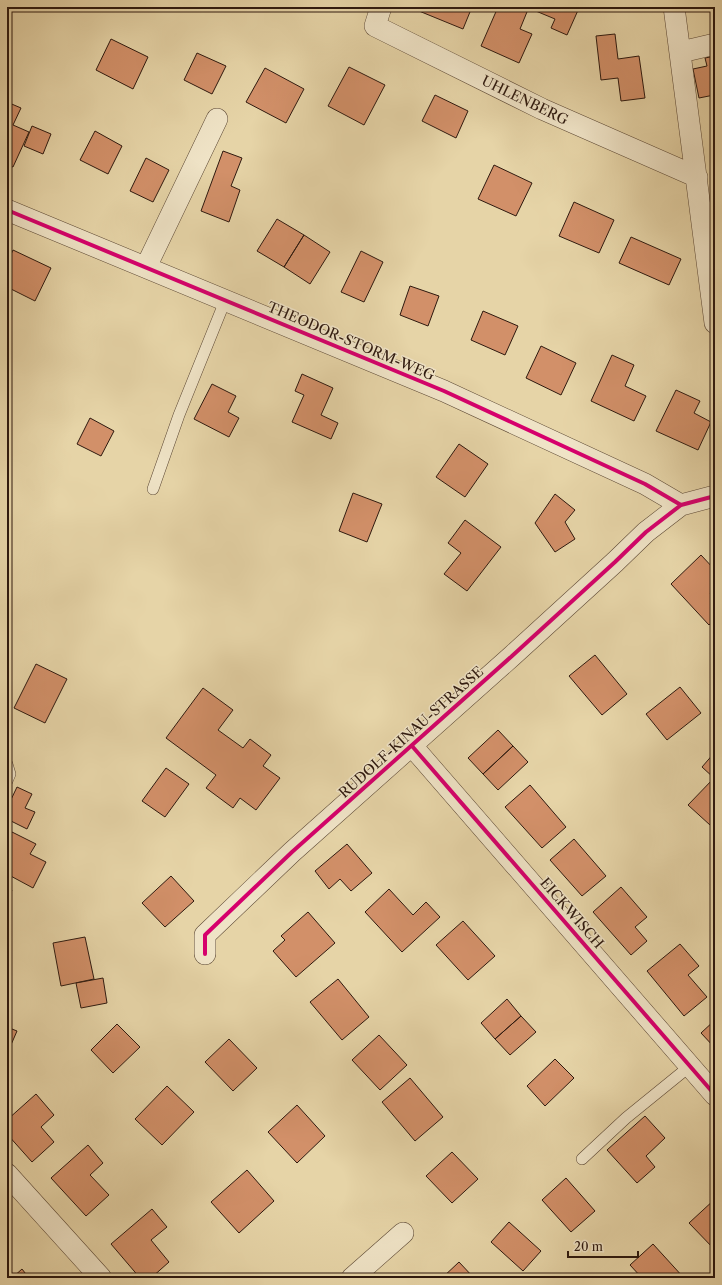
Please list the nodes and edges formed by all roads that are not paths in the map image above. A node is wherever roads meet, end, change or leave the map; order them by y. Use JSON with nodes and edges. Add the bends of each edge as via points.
{"nodes":[{"id":1,"x":381,"y":7,"type":"edge"},
{"id":2,"x":674,"y":7,"type":"edge"},
{"id":3,"x":715,"y":44,"type":"edge"},
{"id":4,"x":681,"y":52,"type":"junction"},
{"id":5,"x":217,"y":120,"type":"dead end"},
{"id":6,"x":697,"y":176,"type":"junction"},
{"id":7,"x":7,"y":210,"type":"edge"},
{"id":8,"x":146,"y":268,"type":"junction"},
{"id":9,"x":225,"y":301,"type":"junction"},
{"id":10,"x":715,"y":323,"type":"edge"},
{"id":11,"x":153,"y":489,"type":"dead end"},
{"id":12,"x":715,"y":496,"type":"edge"},
{"id":13,"x":681,"y":505,"type":"junction"},
{"id":14,"x":412,"y":746,"type":"junction"},
{"id":15,"x":7,"y":764,"type":"edge"},
{"id":16,"x":7,"y":781,"type":"edge"},
{"id":17,"x":205,"y":954,"type":"dead end"},
{"id":18,"x":690,"y":1066,"type":"junction"},
{"id":19,"x":715,"y":1095,"type":"edge"},
{"id":20,"x":582,"y":1159,"type":"dead end"},
{"id":21,"x":7,"y":1174,"type":"edge"},
{"id":22,"x":403,"y":1233,"type":"dead end"},
{"id":23,"x":101,"y":1278,"type":"edge"},
{"id":24,"x":352,"y":1278,"type":"edge"}],
"edges":[{"from":1,"to":6,"type":"street","name":"UHLENBERG","via":[[375,26],[542,109]]},
{"from":2,"to":4,"type":"street"},
{"from":3,"to":4,"type":"street"},
{"from":4,"to":6,"type":"street"},
{"from":5,"to":8,"type":"street"},
{"from":6,"to":10,"type":"street"},
{"from":7,"to":8,"type":"street","name":"THEODOR-STORM-WEG"},
{"from":8,"to":9,"type":"street","name":"THEODOR-STORM-WEG"},
{"from":9,"to":11,"type":"lane","via":[[179,415]]},
{"from":9,"to":13,"type":"street","name":"THEODOR-STORM-WEG","via":[[444,391],[646,484]]},
{"from":12,"to":13,"type":"street"},
{"from":13,"to":14,"type":"street","name":"RUDOLF-KINAU-STRASSE","via":[[646,532]]},
{"from":14,"to":17,"type":"street","name":"RUDOLF-KINAU-STRASSE","via":[[292,852],[205,935]]},
{"from":14,"to":18,"type":"street","name":"EICKWISCH"},
{"from":15,"to":16,"type":"lane","via":[[10,774]]},
{"from":18,"to":19,"type":"street","name":"EICKWISCH"},
{"from":18,"to":20,"type":"lane","via":[[626,1118]]},
{"from":21,"to":23,"type":"street"},
{"from":22,"to":24,"type":"street"}]}
